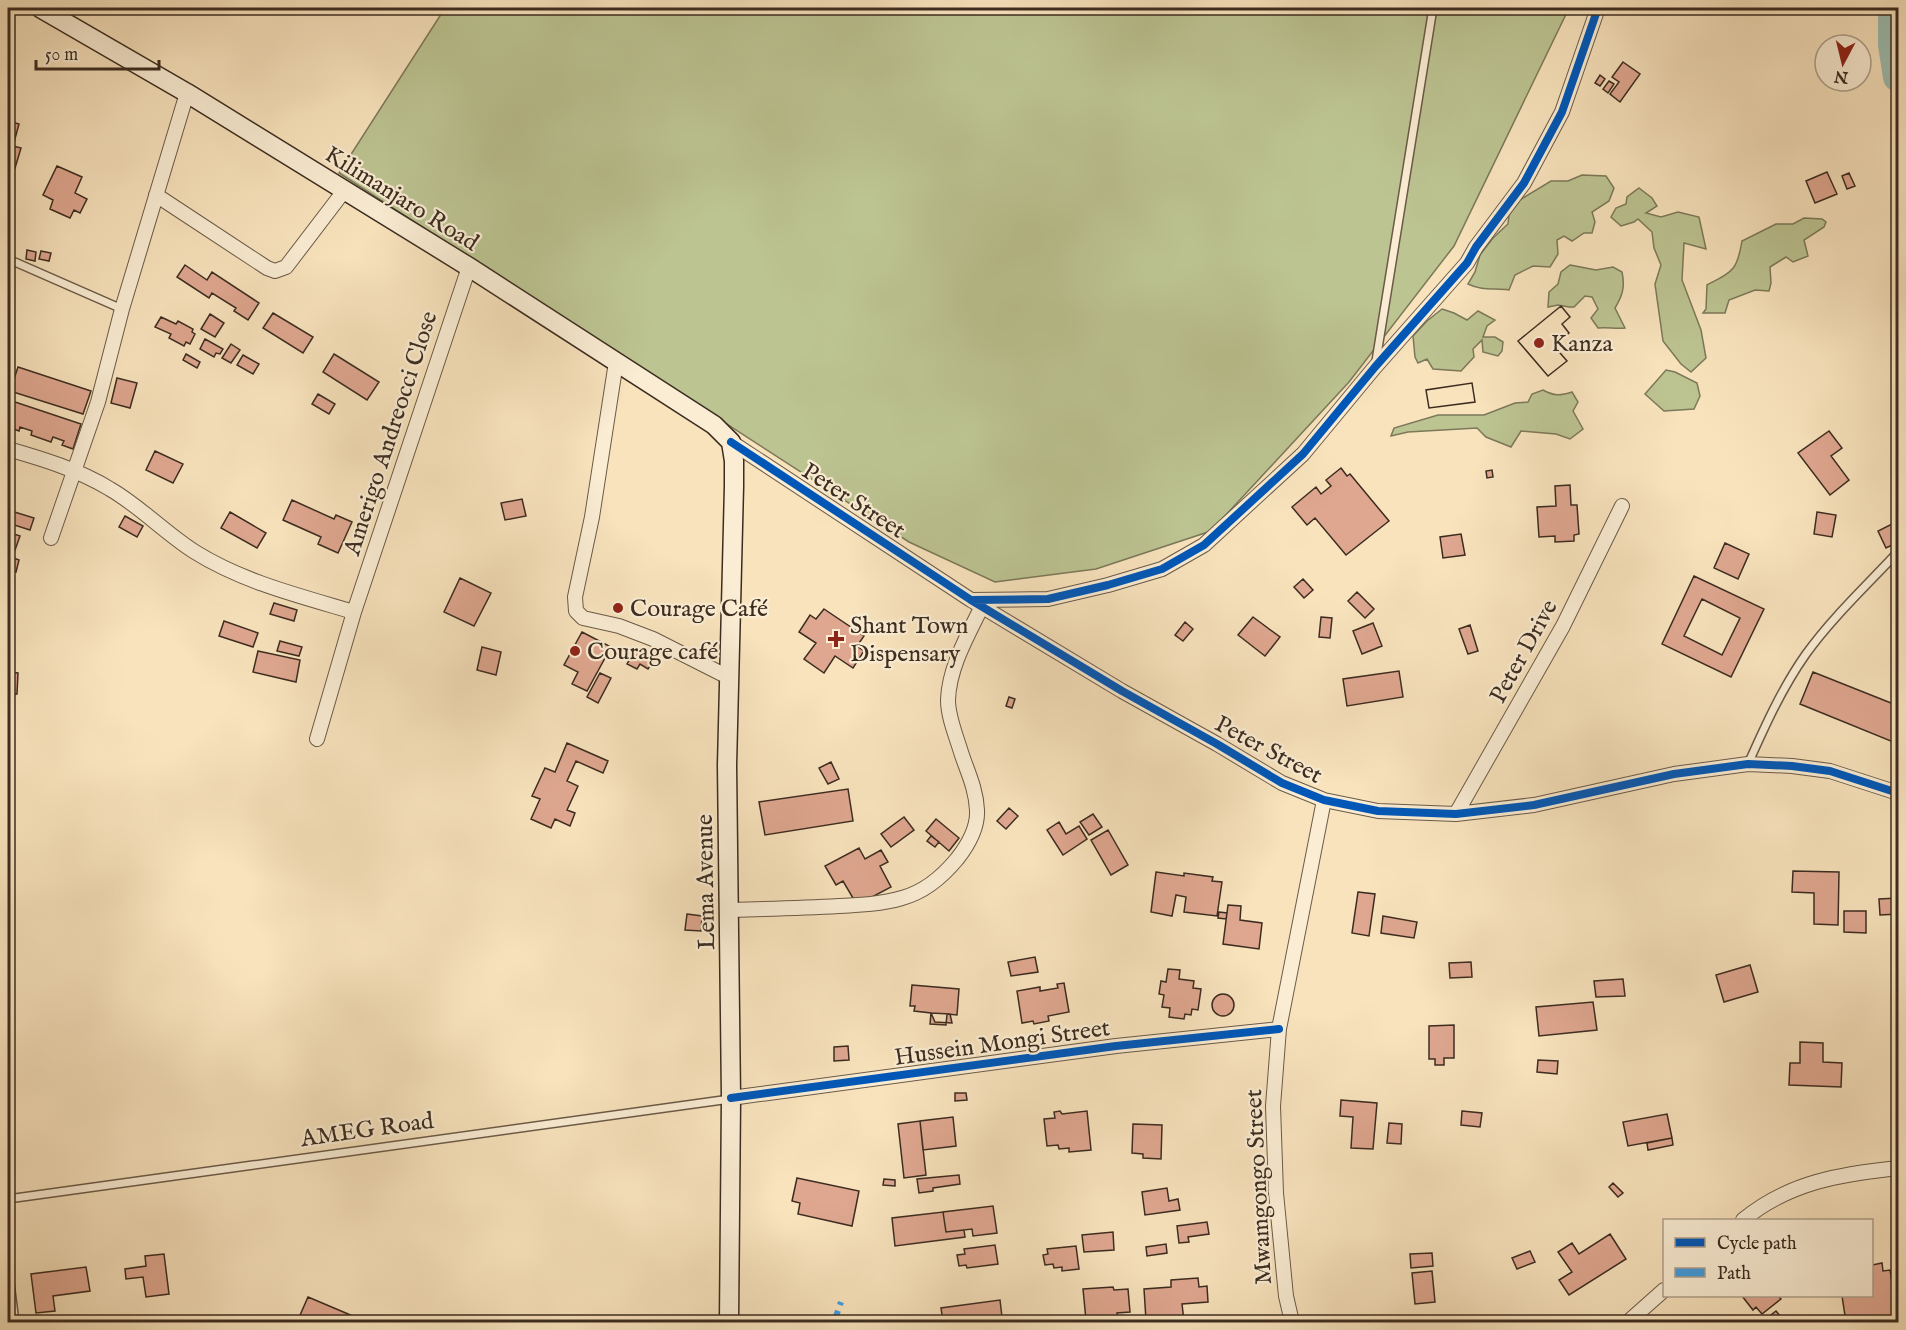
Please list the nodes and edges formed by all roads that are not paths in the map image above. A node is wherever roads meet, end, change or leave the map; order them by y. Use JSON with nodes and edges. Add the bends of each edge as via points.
{"nodes":[{"id":1,"x":42,"y":8,"type":"edge"},
{"id":2,"x":1433,"y":8,"type":"edge"},
{"id":3,"x":1598,"y":8,"type":"edge"},
{"id":4,"x":187,"y":93,"type":"junction"},
{"id":5,"x":344,"y":191,"type":"junction"},
{"id":6,"x":156,"y":195,"type":"junction"},
{"id":7,"x":8,"y":259,"type":"edge"},
{"id":8,"x":469,"y":267,"type":"junction"},
{"id":9,"x":122,"y":309,"type":"junction"},
{"id":10,"x":616,"y":362,"type":"junction"},
{"id":11,"x":1375,"y":367,"type":"junction"},
{"id":12,"x":731,"y":442,"type":"junction"},
{"id":13,"x":8,"y":449,"type":"edge"},
{"id":14,"x":74,"y":470,"type":"junction"},
{"id":15,"x":1622,"y":506,"type":"dead end"},
{"id":16,"x":51,"y":538,"type":"dead end"},
{"id":17,"x":1895,"y":555,"type":"dead end"},
{"id":18,"x":977,"y":603,"type":"junction"},
{"id":19,"x":354,"y":612,"type":"junction"},
{"id":20,"x":730,"y":678,"type":"junction"},
{"id":21,"x":317,"y":739,"type":"dead end"},
{"id":22,"x":1748,"y":764,"type":"junction"},
{"id":23,"x":1899,"y":793,"type":"edge"},
{"id":24,"x":1324,"y":800,"type":"junction"},
{"id":25,"x":1456,"y":814,"type":"junction"},
{"id":26,"x":730,"y":910,"type":"junction"},
{"id":27,"x":1279,"y":1029,"type":"junction"},
{"id":28,"x":731,"y":1098,"type":"junction"},
{"id":29,"x":1899,"y":1168,"type":"edge"},
{"id":30,"x":8,"y":1199,"type":"edge"},
{"id":31,"x":1745,"y":1219,"type":"edge"},
{"id":32,"x":8,"y":1267,"type":"edge"},
{"id":33,"x":1663,"y":1292,"type":"edge"},
{"id":34,"x":15,"y":1323,"type":"edge"},
{"id":35,"x":729,"y":1323,"type":"edge"},
{"id":36,"x":1292,"y":1323,"type":"edge"},
{"id":37,"x":1629,"y":1323,"type":"edge"}],
"edges":[{"from":1,"to":4,"type":"main road","name":"Kilimanjaro Road"},
{"from":2,"to":11,"type":"lane"},
{"from":3,"to":11,"type":"street","via":[[1562,112],[1524,183],[1467,263]]},
{"from":4,"to":5,"type":"main road","name":"Kilimanjaro Road"},
{"from":4,"to":6,"type":"street"},
{"from":5,"to":6,"type":"street","via":[[286,267],[275,271]]},
{"from":5,"to":8,"type":"main road","name":"Kilimanjaro Road"},
{"from":6,"to":9,"type":"street"},
{"from":7,"to":9,"type":"lane"},
{"from":8,"to":10,"type":"main road","name":"Kilimanjaro Road"},
{"from":8,"to":19,"type":"street","name":"Amerigo Andreocci Close"},
{"from":9,"to":14,"type":"street","via":[[98,402]]},
{"from":10,"to":12,"type":"main road","name":"Kilimanjaro Road","via":[[714,425]]},
{"from":10,"to":20,"type":"street","via":[[575,597],[576,612],[583,618],[653,639]]},
{"from":11,"to":18,"type":"street","via":[[1303,454],[1204,545],[1162,568],[1108,585],[1048,599]]},
{"from":12,"to":18,"type":"street","name":"Peter Street"},
{"from":12,"to":20,"type":"main road","name":"Lema Avenue","via":[[734,486]]},
{"from":13,"to":14,"type":"street"},
{"from":14,"to":16,"type":"street"},
{"from":14,"to":19,"type":"street","via":[[110,488],[195,552],[227,569]]},
{"from":15,"to":25,"type":"street","name":"Peter Drive","via":[[1563,626]]},
{"from":17,"to":22,"type":"lane","via":[[1806,653],[1777,701]]},
{"from":18,"to":24,"type":"street","name":"Peter Street","via":[[1282,783]]},
{"from":18,"to":26,"type":"street","via":[[948,700],[978,811],[973,835],[963,851],[946,872],[903,898],[865,904]]},
{"from":19,"to":21,"type":"street","name":"Amerigo Andreocci Close"},
{"from":20,"to":26,"type":"main road","name":"Lema Avenue"},
{"from":22,"to":23,"type":"street","name":"Peter Street","via":[[1830,771]]},
{"from":22,"to":25,"type":"street","name":"Peter Street","via":[[1674,774],[1534,805]]},
{"from":24,"to":25,"type":"street","name":"Peter Street","via":[[1378,811]]},
{"from":24,"to":27,"type":"street","name":"Mwamgongo Street"},
{"from":26,"to":28,"type":"main road","name":"Lema Avenue"},
{"from":27,"to":28,"type":"street","name":"Hussein Mongi Street","via":[[1116,1046]]},
{"from":27,"to":36,"type":"street","name":"Mwamgongo Street","via":[[1272,1106],[1276,1192]]},
{"from":28,"to":30,"type":"lane","name":"AMEG Road"},
{"from":28,"to":35,"type":"main road","name":"Lema Avenue"},
{"from":29,"to":31,"type":"street","via":[[1854,1172],[1787,1191]]},
{"from":32,"to":34,"type":"lane"},
{"from":33,"to":37,"type":"street"}]}
